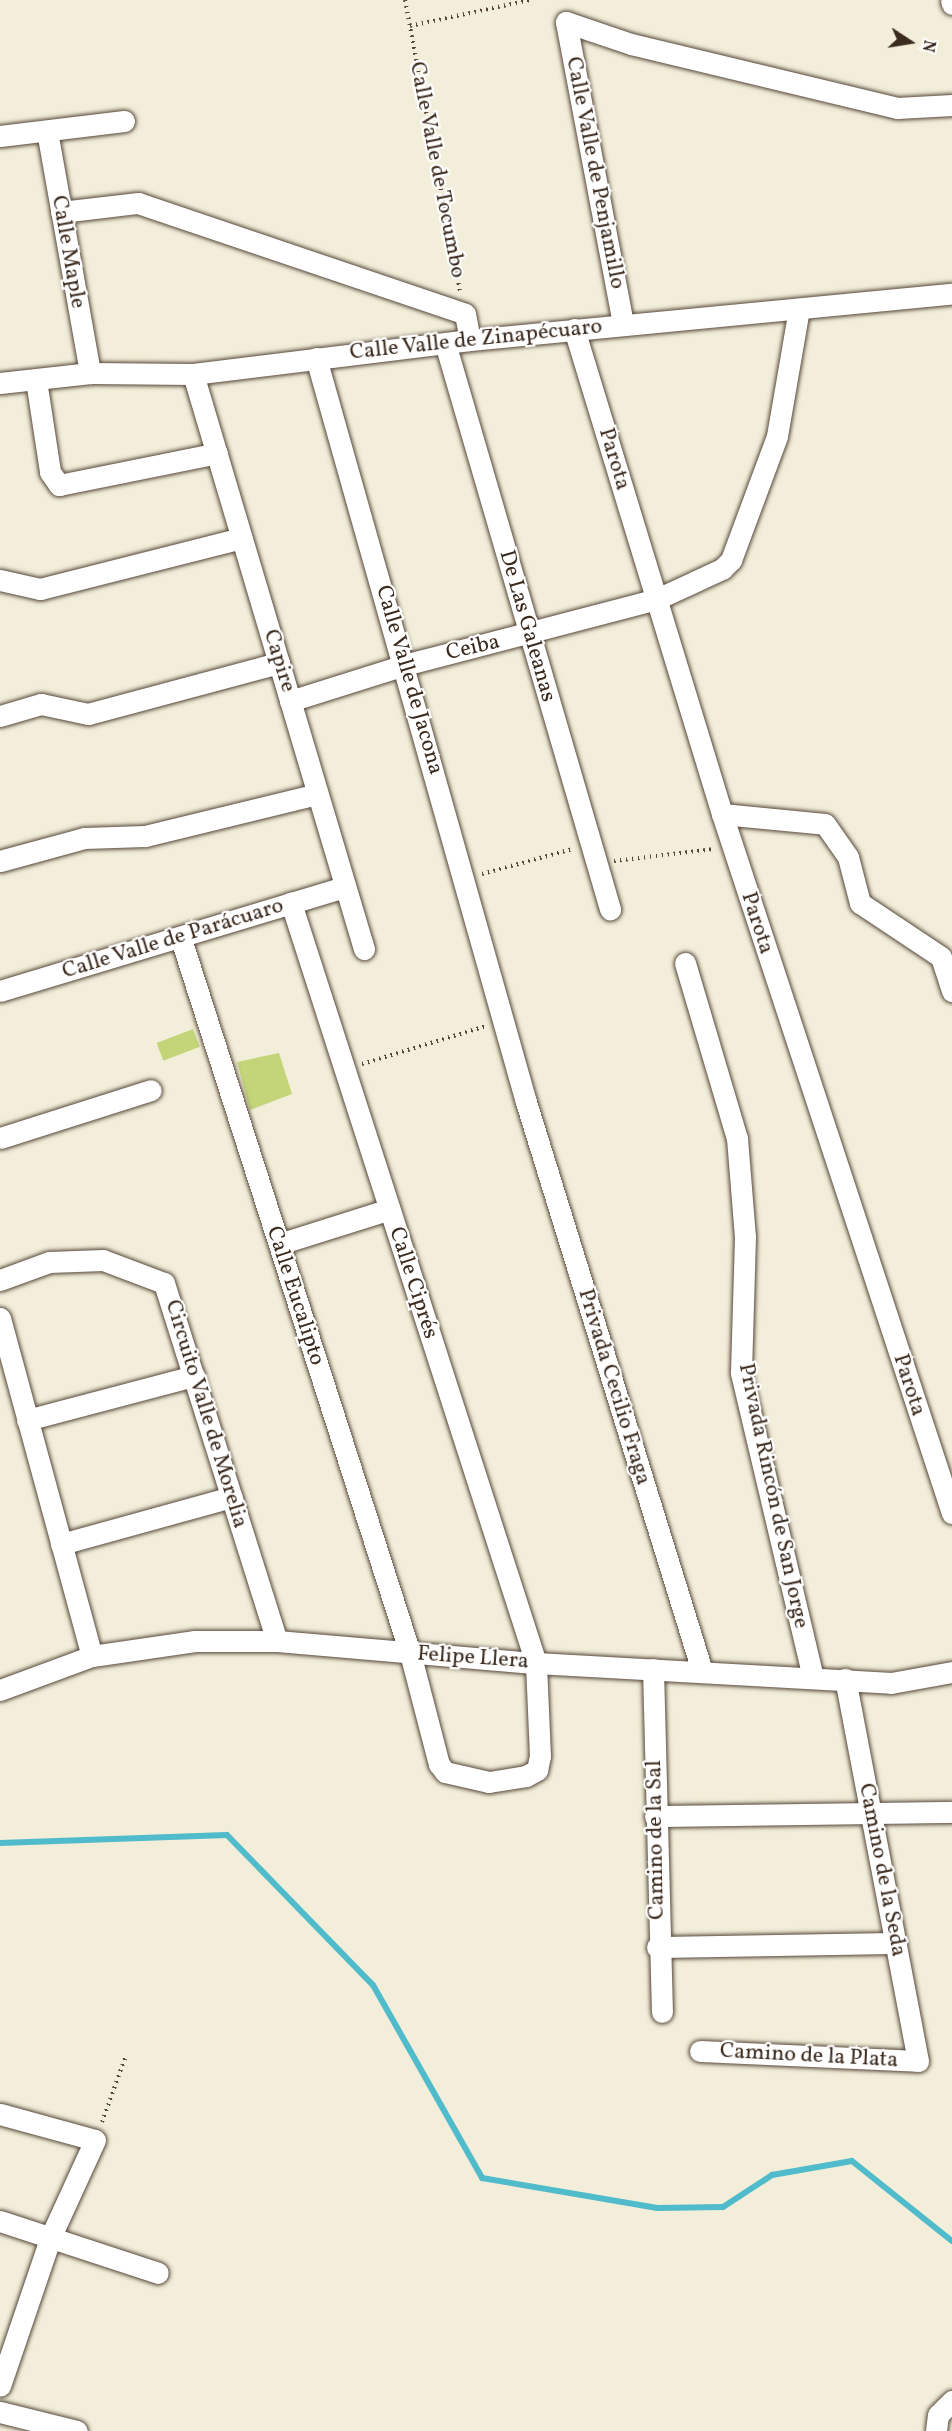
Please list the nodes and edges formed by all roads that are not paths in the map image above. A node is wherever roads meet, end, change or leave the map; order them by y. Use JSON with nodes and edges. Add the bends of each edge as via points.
{"nodes":[{"id":1,"x":951,"y":0,"type":"edge"},
{"id":2,"x":952,"y":4,"type":"edge"},
{"id":3,"x":952,"y":105,"type":"edge"},
{"id":4,"x":124,"y":121,"type":"dead end"},
{"id":5,"x":47,"y":131,"type":"junction"},
{"id":6,"x":0,"y":136,"type":"edge"},
{"id":7,"x":61,"y":212,"type":"junction"},
{"id":8,"x":952,"y":294,"type":"edge"},
{"id":9,"x":799,"y":309,"type":"junction"},
{"id":10,"x":623,"y":325,"type":"junction"},
{"id":11,"x":574,"y":329,"type":"junction"},
{"id":12,"x":470,"y":340,"type":"junction"},
{"id":13,"x":445,"y":343,"type":"junction"},
{"id":14,"x":316,"y":358,"type":"junction"},
{"id":15,"x":90,"y":373,"type":"junction"},
{"id":16,"x":193,"y":374,"type":"junction"},
{"id":17,"x":36,"y":380,"type":"junction"},
{"id":18,"x":0,"y":383,"type":"edge"},
{"id":19,"x":217,"y":453,"type":"junction"},
{"id":20,"x":242,"y":538,"type":"junction"},
{"id":21,"x":0,"y":580,"type":"edge"},
{"id":22,"x":657,"y":599,"type":"junction"},
{"id":23,"x":530,"y":635,"type":"junction"},
{"id":24,"x":279,"y":663,"type":"junction"},
{"id":25,"x":404,"y":665,"type":"junction"},
{"id":26,"x":290,"y":701,"type":"junction"},
{"id":27,"x":0,"y":716,"type":"edge"},
{"id":28,"x":317,"y":794,"type":"junction"},
{"id":29,"x":722,"y":814,"type":"junction"},
{"id":30,"x":0,"y":861,"type":"edge"},
{"id":31,"x":345,"y":886,"type":"junction"},
{"id":32,"x":291,"y":903,"type":"junction"},
{"id":33,"x":610,"y":909,"type":"dead end"},
{"id":34,"x":181,"y":939,"type":"junction"},
{"id":35,"x":364,"y":949,"type":"dead end"},
{"id":36,"x":685,"y":963,"type":"dead end"},
{"id":37,"x":0,"y":991,"type":"edge"},
{"id":38,"x":952,"y":991,"type":"edge"},
{"id":39,"x":504,"y":1020,"type":"joint"},
{"id":40,"x":151,"y":1090,"type":"dead end"},
{"id":41,"x":0,"y":1138,"type":"edge"},
{"id":42,"x":390,"y":1209,"type":"junction"},
{"id":43,"x":279,"y":1244,"type":"junction"},
{"id":44,"x":0,"y":1281,"type":"edge"},
{"id":45,"x":0,"y":1318,"type":"edge"},
{"id":46,"x":194,"y":1376,"type":"junction"},
{"id":47,"x":27,"y":1420,"type":"junction"},
{"id":48,"x":232,"y":1497,"type":"junction"},
{"id":49,"x":952,"y":1514,"type":"edge"},
{"id":50,"x":61,"y":1544,"type":"junction"},
{"id":51,"x":277,"y":1641,"type":"junction"},
{"id":52,"x":410,"y":1653,"type":"junction"},
{"id":53,"x":92,"y":1656,"type":"junction"},
{"id":54,"x":536,"y":1663,"type":"junction"},
{"id":55,"x":653,"y":1669,"type":"junction"},
{"id":56,"x":702,"y":1671,"type":"junction"},
{"id":57,"x":952,"y":1672,"type":"edge"},
{"id":58,"x":813,"y":1677,"type":"junction"},
{"id":59,"x":845,"y":1679,"type":"junction"},
{"id":60,"x":0,"y":1690,"type":"edge"},
{"id":61,"x":952,"y":1812,"type":"edge"},
{"id":62,"x":656,"y":1816,"type":"junction"},
{"id":63,"x":872,"y":1817,"type":"junction"},
{"id":64,"x":896,"y":1942,"type":"junction"},
{"id":65,"x":657,"y":1947,"type":"junction"},
{"id":66,"x":662,"y":2012,"type":"dead end"},
{"id":67,"x":700,"y":2051,"type":"dead end"},
{"id":68,"x":918,"y":2061,"type":"joint"},
{"id":69,"x":0,"y":2114,"type":"edge"},
{"id":70,"x":0,"y":2221,"type":"edge"},
{"id":71,"x":51,"y":2236,"type":"junction"},
{"id":72,"x":158,"y":2273,"type":"dead end"},
{"id":73,"x":0,"y":2386,"type":"edge"},
{"id":74,"x":952,"y":2401,"type":"edge"},
{"id":75,"x":0,"y":2412,"type":"edge"},
{"id":76,"x":77,"y":2431,"type":"edge"},
{"id":77,"x":936,"y":2431,"type":"edge"}],
"edges":[{"from":1,"to":2,"type":"street"},
{"from":3,"to":10,"type":"street","name":"Calle Valle de Penjamillo","via":[[897,108],[631,44],[566,22]]},
{"from":4,"to":5,"type":"street"},
{"from":5,"to":6,"type":"street"},
{"from":5,"to":7,"type":"street","name":"Calle Maple"},
{"from":7,"to":12,"type":"street","via":[[138,203],[465,314]]},
{"from":7,"to":15,"type":"street","name":"Calle Maple"},
{"from":8,"to":9,"type":"street","name":"Calle Valle de Zinapécuaro"},
{"from":9,"to":10,"type":"street","name":"Calle Valle de Zinapécuaro"},
{"from":9,"to":22,"type":"street","name":"Ceiba","via":[[777,436],[731,560]]},
{"from":10,"to":11,"type":"street","name":"Calle Valle de Zinapécuaro"},
{"from":11,"to":12,"type":"street","name":"Calle Valle de Zinapécuaro"},
{"from":11,"to":22,"type":"street","name":"Parota"},
{"from":12,"to":13,"type":"street","name":"Calle Valle de Zinapécuaro"},
{"from":13,"to":14,"type":"street","name":"Calle Valle de Zinapécuaro"},
{"from":13,"to":23,"type":"street","name":"De Las Galeanas"},
{"from":14,"to":16,"type":"street","name":"Calle Valle de Zinapécuaro"},
{"from":14,"to":25,"type":"street","name":"Calle Valle de Jacona"},
{"from":15,"to":16,"type":"street","name":"Calle Valle de Zinapécuaro"},
{"from":15,"to":17,"type":"street","name":"Calle Valle de Zinapécuaro"},
{"from":16,"to":19,"type":"street","name":"Capire"},
{"from":17,"to":18,"type":"street","name":"Calle Valle de Zinapécuaro"},
{"from":17,"to":19,"type":"street","via":[[50,472],[59,485]]},
{"from":19,"to":20,"type":"street","name":"Capire"},
{"from":20,"to":21,"type":"street","via":[[40,589]]},
{"from":20,"to":24,"type":"street","name":"Capire"},
{"from":22,"to":23,"type":"street","name":"Ceiba"},
{"from":22,"to":29,"type":"street","name":"Parota"},
{"from":23,"to":25,"type":"street","name":"Ceiba"},
{"from":23,"to":33,"type":"street","name":"De Las Galeanas"},
{"from":24,"to":26,"type":"street","name":"Capire"},
{"from":24,"to":27,"type":"street","via":[[88,714],[40,704]]},
{"from":25,"to":26,"type":"street","name":"Ceiba"},
{"from":25,"to":39,"type":"street","name":"Calle Valle de Jacona"},
{"from":26,"to":28,"type":"street","name":"Capire"},
{"from":28,"to":30,"type":"street","via":[[145,836],[84,838]]},
{"from":28,"to":31,"type":"street","name":"Capire"},
{"from":29,"to":38,"type":"street","via":[[825,824],[848,857],[860,903],[941,957]]},
{"from":29,"to":49,"type":"street","name":"Parota"},
{"from":31,"to":32,"type":"street","name":"Calle Valle de Parácuaro"},
{"from":31,"to":35,"type":"street","name":"Capire"},
{"from":32,"to":34,"type":"street","name":"Calle Valle de Parácuaro"},
{"from":32,"to":42,"type":"street","name":"Calle Ciprés"},
{"from":34,"to":37,"type":"street","name":"Calle Valle de Parácuaro"},
{"from":34,"to":43,"type":"street","name":"Calle Eucalipto"},
{"from":36,"to":58,"type":"street","name":"Privada Rincón de San Jorge","via":[[737,1138],[745,1237],[741,1373]]},
{"from":39,"to":56,"type":"street","name":"Privada Cecilio Fraga"},
{"from":40,"to":41,"type":"street"},
{"from":42,"to":43,"type":"street"},
{"from":42,"to":54,"type":"street","name":"Calle Ciprés"},
{"from":43,"to":52,"type":"street","name":"Calle Eucalipto"},
{"from":44,"to":46,"type":"street","name":"Circuito Valle de Morelia","via":[[49,1262],[103,1260],[164,1282]]},
{"from":45,"to":47,"type":"street"},
{"from":46,"to":47,"type":"street"},
{"from":46,"to":48,"type":"street","name":"Circuito Valle de Morelia"},
{"from":47,"to":50,"type":"street"},
{"from":48,"to":50,"type":"street"},
{"from":48,"to":51,"type":"street","name":"Circuito Valle de Morelia"},
{"from":50,"to":53,"type":"street"},
{"from":51,"to":52,"type":"street","name":"Felipe Llera"},
{"from":51,"to":53,"type":"street","name":"Felipe Llera","via":[[195,1641]]},
{"from":52,"to":54,"type":"street","name":"Felipe Llera"},
{"from":52,"to":54,"type":"street","name":"Calle Ciprés","via":[[439,1764],[445,1772],[489,1782],[537,1770]]},
{"from":53,"to":60,"type":"street","name":"Felipe Llera"},
{"from":54,"to":55,"type":"street","name":"Felipe Llera"},
{"from":55,"to":56,"type":"street","name":"Felipe Llera"},
{"from":55,"to":62,"type":"street","name":"Camino de la Sal"},
{"from":56,"to":58,"type":"street","name":"Felipe Llera"},
{"from":57,"to":59,"type":"street","name":"Felipe Llera","via":[[891,1683]]},
{"from":58,"to":59,"type":"street","name":"Felipe Llera"},
{"from":59,"to":63,"type":"street","name":"Camino de la Seda"},
{"from":61,"to":63,"type":"street"},
{"from":62,"to":63,"type":"street"},
{"from":62,"to":65,"type":"street","name":"Camino de la Sal"},
{"from":63,"to":64,"type":"street","name":"Camino de la Seda"},
{"from":64,"to":65,"type":"street"},
{"from":64,"to":68,"type":"street","name":"Camino de la Seda"},
{"from":65,"to":66,"type":"street","name":"Camino de la Sal"},
{"from":67,"to":68,"type":"street","name":"Camino de la Plata"},
{"from":69,"to":71,"type":"street","via":[[95,2140]]},
{"from":70,"to":71,"type":"street"},
{"from":71,"to":72,"type":"street"},
{"from":71,"to":73,"type":"street"},
{"from":74,"to":77,"type":"street","via":[[938,2415]]},
{"from":75,"to":76,"type":"street"}]}
